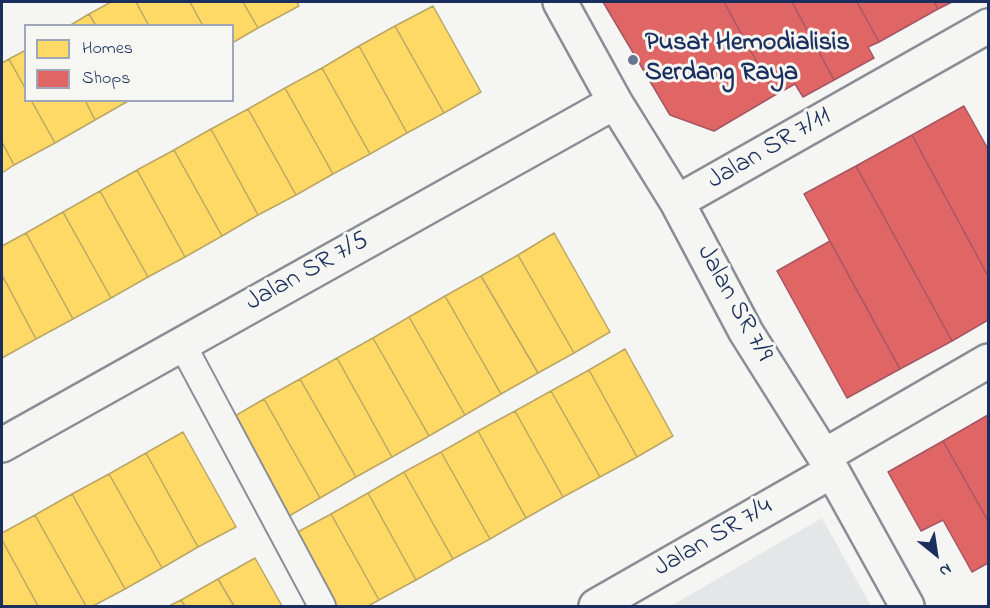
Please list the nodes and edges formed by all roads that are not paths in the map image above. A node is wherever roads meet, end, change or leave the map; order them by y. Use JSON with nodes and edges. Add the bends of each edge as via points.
{"nodes":[{"id":1,"x":560,"y":2,"type":"edge"},
{"id":2,"x":988,"y":26,"type":"edge"},
{"id":3,"x":615,"y":102,"type":"junction"},
{"id":4,"x":678,"y":202,"type":"junction"},
{"id":5,"x":182,"y":344,"type":"junction"},
{"id":6,"x":988,"y":361,"type":"edge"},
{"id":7,"x":2,"y":445,"type":"edge"},
{"id":8,"x":828,"y":463,"type":"junction"},
{"id":9,"x":322,"y":606,"type":"edge"},
{"id":10,"x":596,"y":606,"type":"edge"},
{"id":11,"x":907,"y":606,"type":"edge"}],
"edges":[{"from":1,"to":3,"type":"street","name":"Jalan SR 7/9"},
{"from":2,"to":4,"type":"street","name":"Jalan SR 7/11"},
{"from":3,"to":4,"type":"street","name":"Jalan SR 7/9"},
{"from":3,"to":5,"type":"street","name":"Jalan SR 7/5"},
{"from":4,"to":8,"type":"street","name":"Jalan SR 7/9","via":[[746,332]]},
{"from":5,"to":7,"type":"street","name":"Jalan SR 7/5"},
{"from":5,"to":9,"type":"lane"},
{"from":6,"to":8,"type":"street","name":"Jalan SR 7/4"},
{"from":8,"to":10,"type":"street","name":"Jalan SR 7/4"},
{"from":8,"to":11,"type":"street","name":"Jalan SR 7/9"}]}
